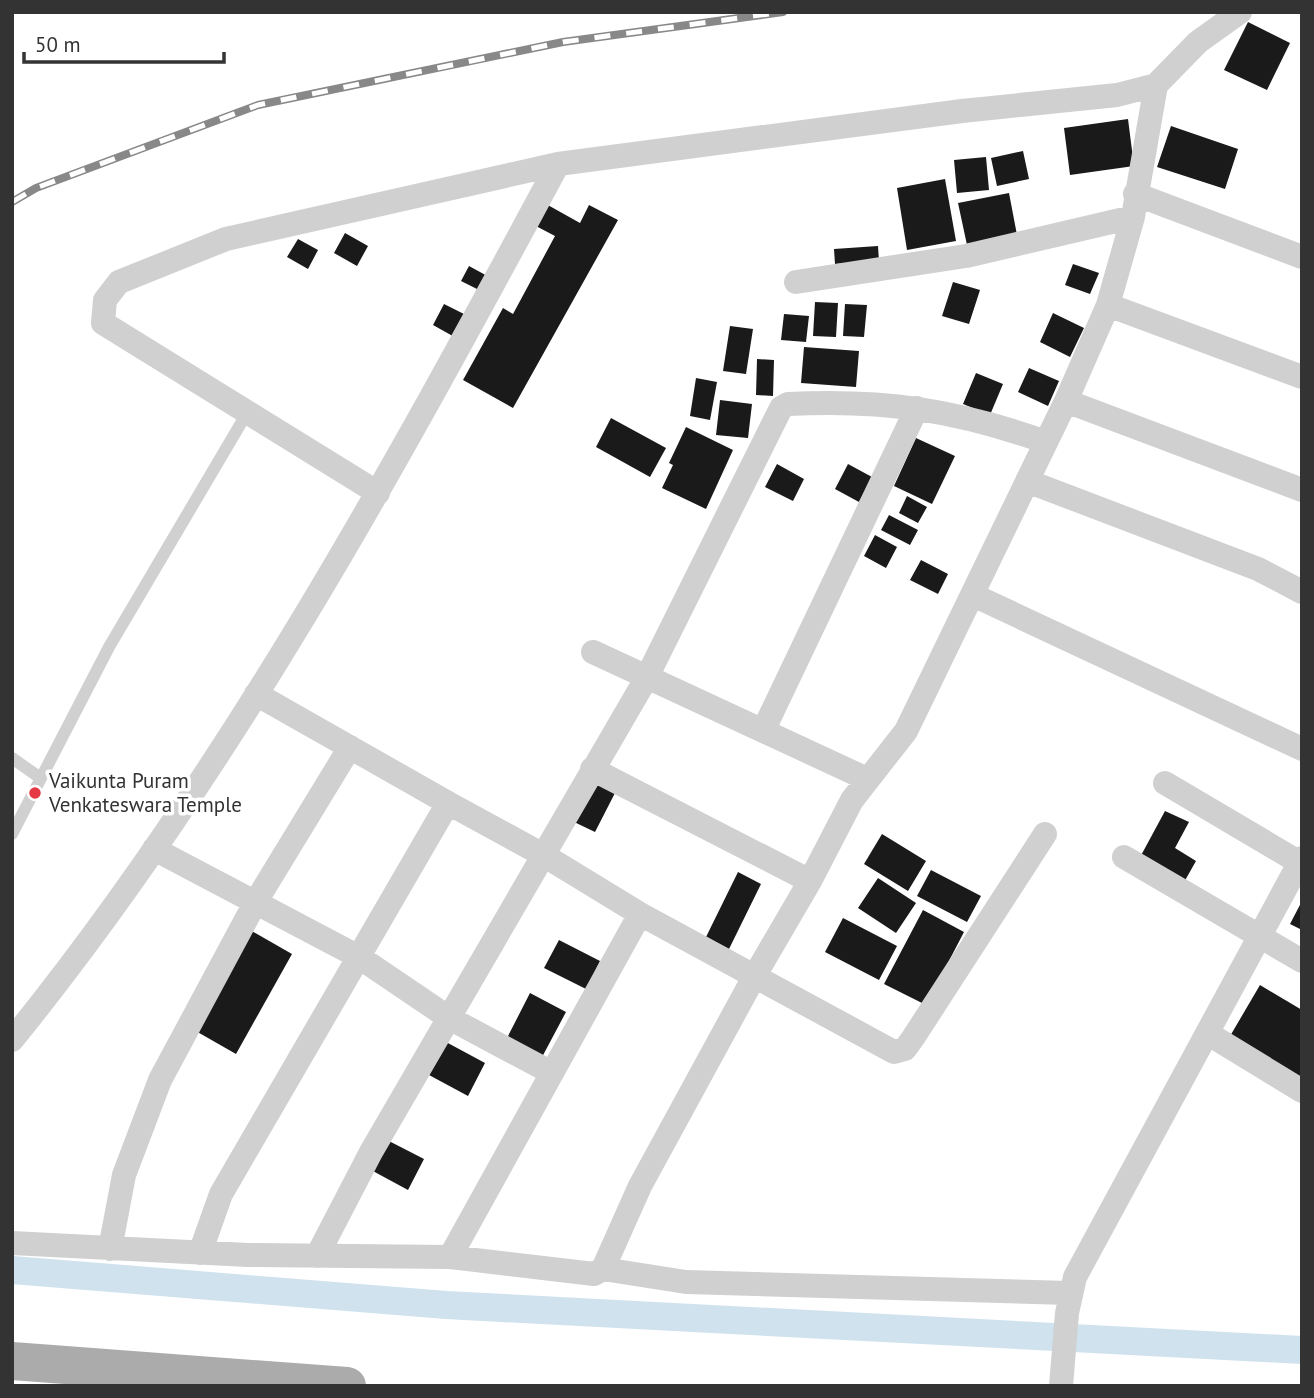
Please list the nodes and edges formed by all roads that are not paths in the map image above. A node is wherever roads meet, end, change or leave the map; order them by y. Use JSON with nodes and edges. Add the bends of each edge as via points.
{"nodes":[{"id":1,"x":1240,"y":12,"type":"edge"},
{"id":2,"x":1156,"y":85,"type":"junction"},
{"id":3,"x":558,"y":164,"type":"junction"},
{"id":4,"x":1134,"y":206,"type":"junction"},
{"id":5,"x":1302,"y":257,"type":"edge"},
{"id":6,"x":796,"y":282,"type":"dead end"},
{"id":7,"x":1108,"y":305,"type":"junction"},
{"id":8,"x":1302,"y":377,"type":"edge"},
{"id":9,"x":1066,"y":401,"type":"junction"},
{"id":10,"x":917,"y":408,"type":"junction"},
{"id":11,"x":247,"y":413,"type":"junction"},
{"id":12,"x":1046,"y":442,"type":"junction"},
{"id":13,"x":1027,"y":481,"type":"junction"},
{"id":14,"x":1302,"y":490,"type":"edge"},
{"id":15,"x":378,"y":493,"type":"junction"},
{"id":16,"x":1302,"y":592,"type":"edge"},
{"id":17,"x":973,"y":595,"type":"junction"},
{"id":18,"x":593,"y":652,"type":"dead end"},
{"id":19,"x":647,"y":677,"type":"junction"},
{"id":20,"x":256,"y":694,"type":"junction"},
{"id":21,"x":764,"y":729,"type":"junction"},
{"id":22,"x":350,"y":747,"type":"junction"},
{"id":23,"x":1302,"y":749,"type":"edge"},
{"id":24,"x":12,"y":758,"type":"edge"},
{"id":25,"x":592,"y":769,"type":"junction"},
{"id":26,"x":39,"y":777,"type":"junction"},
{"id":27,"x":867,"y":779,"type":"junction"},
{"id":28,"x":1165,"y":783,"type":"dead end"},
{"id":29,"x":448,"y":803,"type":"junction"},
{"id":30,"x":12,"y":834,"type":"edge"},
{"id":31,"x":1045,"y":834,"type":"dead end"},
{"id":32,"x":154,"y":849,"type":"junction"},
{"id":33,"x":545,"y":856,"type":"junction"},
{"id":34,"x":1124,"y":857,"type":"dead end"},
{"id":35,"x":1301,"y":861,"type":"edge"},
{"id":36,"x":810,"y":881,"type":"junction"},
{"id":37,"x":255,"y":903,"type":"junction"},
{"id":38,"x":640,"y":914,"type":"junction"},
{"id":39,"x":1260,"y":935,"type":"junction"},
{"id":40,"x":359,"y":957,"type":"junction"},
{"id":41,"x":1302,"y":961,"type":"edge"},
{"id":42,"x":754,"y":977,"type":"junction"},
{"id":43,"x":449,"y":1018,"type":"junction"},
{"id":44,"x":1206,"y":1033,"type":"junction"},
{"id":45,"x":12,"y":1040,"type":"edge"},
{"id":46,"x":552,"y":1073,"type":"junction"},
{"id":47,"x":1302,"y":1091,"type":"edge"},
{"id":48,"x":12,"y":1243,"type":"edge"},
{"id":49,"x":110,"y":1249,"type":"junction"},
{"id":50,"x":200,"y":1253,"type":"junction"},
{"id":51,"x":317,"y":1256,"type":"junction"},
{"id":52,"x":450,"y":1257,"type":"junction"},
{"id":53,"x":603,"y":1269,"type":"junction"},
{"id":54,"x":1069,"y":1303,"type":"junction"},
{"id":55,"x":12,"y":1361,"type":"edge"},
{"id":56,"x":347,"y":1386,"type":"edge"},
{"id":57,"x":1061,"y":1386,"type":"edge"}],
"edges":[{"from":1,"to":2,"type":"street","via":[[1198,42]]},
{"from":2,"to":3,"type":"street","via":[[1117,95]]},
{"from":2,"to":4,"type":"street"},
{"from":3,"to":11,"type":"street","via":[[226,239],[120,282],[105,300],[103,324]]},
{"from":3,"to":15,"type":"street"},
{"from":4,"to":5,"type":"street"},
{"from":4,"to":6,"type":"street","via":[[966,256]]},
{"from":4,"to":7,"type":"street"},
{"from":7,"to":8,"type":"street"},
{"from":7,"to":9,"type":"street"},
{"from":9,"to":12,"type":"street"},
{"from":9,"to":14,"type":"street"},
{"from":10,"to":12,"type":"street","via":[[971,417]]},
{"from":10,"to":19,"type":"street","via":[[846,401],[781,408]]},
{"from":10,"to":21,"type":"street"},
{"from":11,"to":15,"type":"street"},
{"from":11,"to":26,"type":"lane","via":[[109,647]]},
{"from":12,"to":13,"type":"street"},
{"from":13,"to":16,"type":"street","via":[[1258,569]]},
{"from":13,"to":17,"type":"street"},
{"from":15,"to":20,"type":"street"},
{"from":17,"to":23,"type":"street"},
{"from":17,"to":27,"type":"street","via":[[906,731]]},
{"from":18,"to":19,"type":"street"},
{"from":19,"to":21,"type":"street"},
{"from":19,"to":25,"type":"street"},
{"from":20,"to":22,"type":"street"},
{"from":20,"to":32,"type":"street"},
{"from":21,"to":27,"type":"street"},
{"from":22,"to":29,"type":"street"},
{"from":22,"to":37,"type":"street"},
{"from":24,"to":26,"type":"lane"},
{"from":25,"to":33,"type":"street"},
{"from":25,"to":36,"type":"street"},
{"from":26,"to":30,"type":"lane"},
{"from":27,"to":36,"type":"street"},
{"from":28,"to":35,"type":"street"},
{"from":29,"to":33,"type":"street"},
{"from":29,"to":40,"type":"street"},
{"from":31,"to":42,"type":"street","via":[[905,1049],[883,1048]]},
{"from":32,"to":37,"type":"street"},
{"from":32,"to":45,"type":"street"},
{"from":33,"to":38,"type":"street"},
{"from":33,"to":43,"type":"street"},
{"from":34,"to":39,"type":"street"},
{"from":35,"to":39,"type":"street"},
{"from":36,"to":42,"type":"street"},
{"from":37,"to":40,"type":"street"},
{"from":37,"to":49,"type":"street","via":[[160,1080],[124,1175]]},
{"from":38,"to":42,"type":"street"},
{"from":38,"to":46,"type":"street"},
{"from":39,"to":41,"type":"street"},
{"from":39,"to":44,"type":"street"},
{"from":40,"to":43,"type":"street"},
{"from":40,"to":50,"type":"street","via":[[221,1194]]},
{"from":42,"to":53,"type":"street","via":[[640,1186]]},
{"from":43,"to":46,"type":"street"},
{"from":43,"to":51,"type":"street"},
{"from":44,"to":47,"type":"street"},
{"from":44,"to":54,"type":"street","via":[[1083,1260]]},
{"from":46,"to":52,"type":"street"},
{"from":48,"to":49,"type":"street"},
{"from":49,"to":50,"type":"street"},
{"from":50,"to":51,"type":"street"},
{"from":51,"to":52,"type":"street"},
{"from":52,"to":53,"type":"street","via":[[594,1274]]},
{"from":53,"to":54,"type":"street","via":[[686,1282]]},
{"from":54,"to":57,"type":"street"},
{"from":55,"to":56,"type":"main road"}]}
